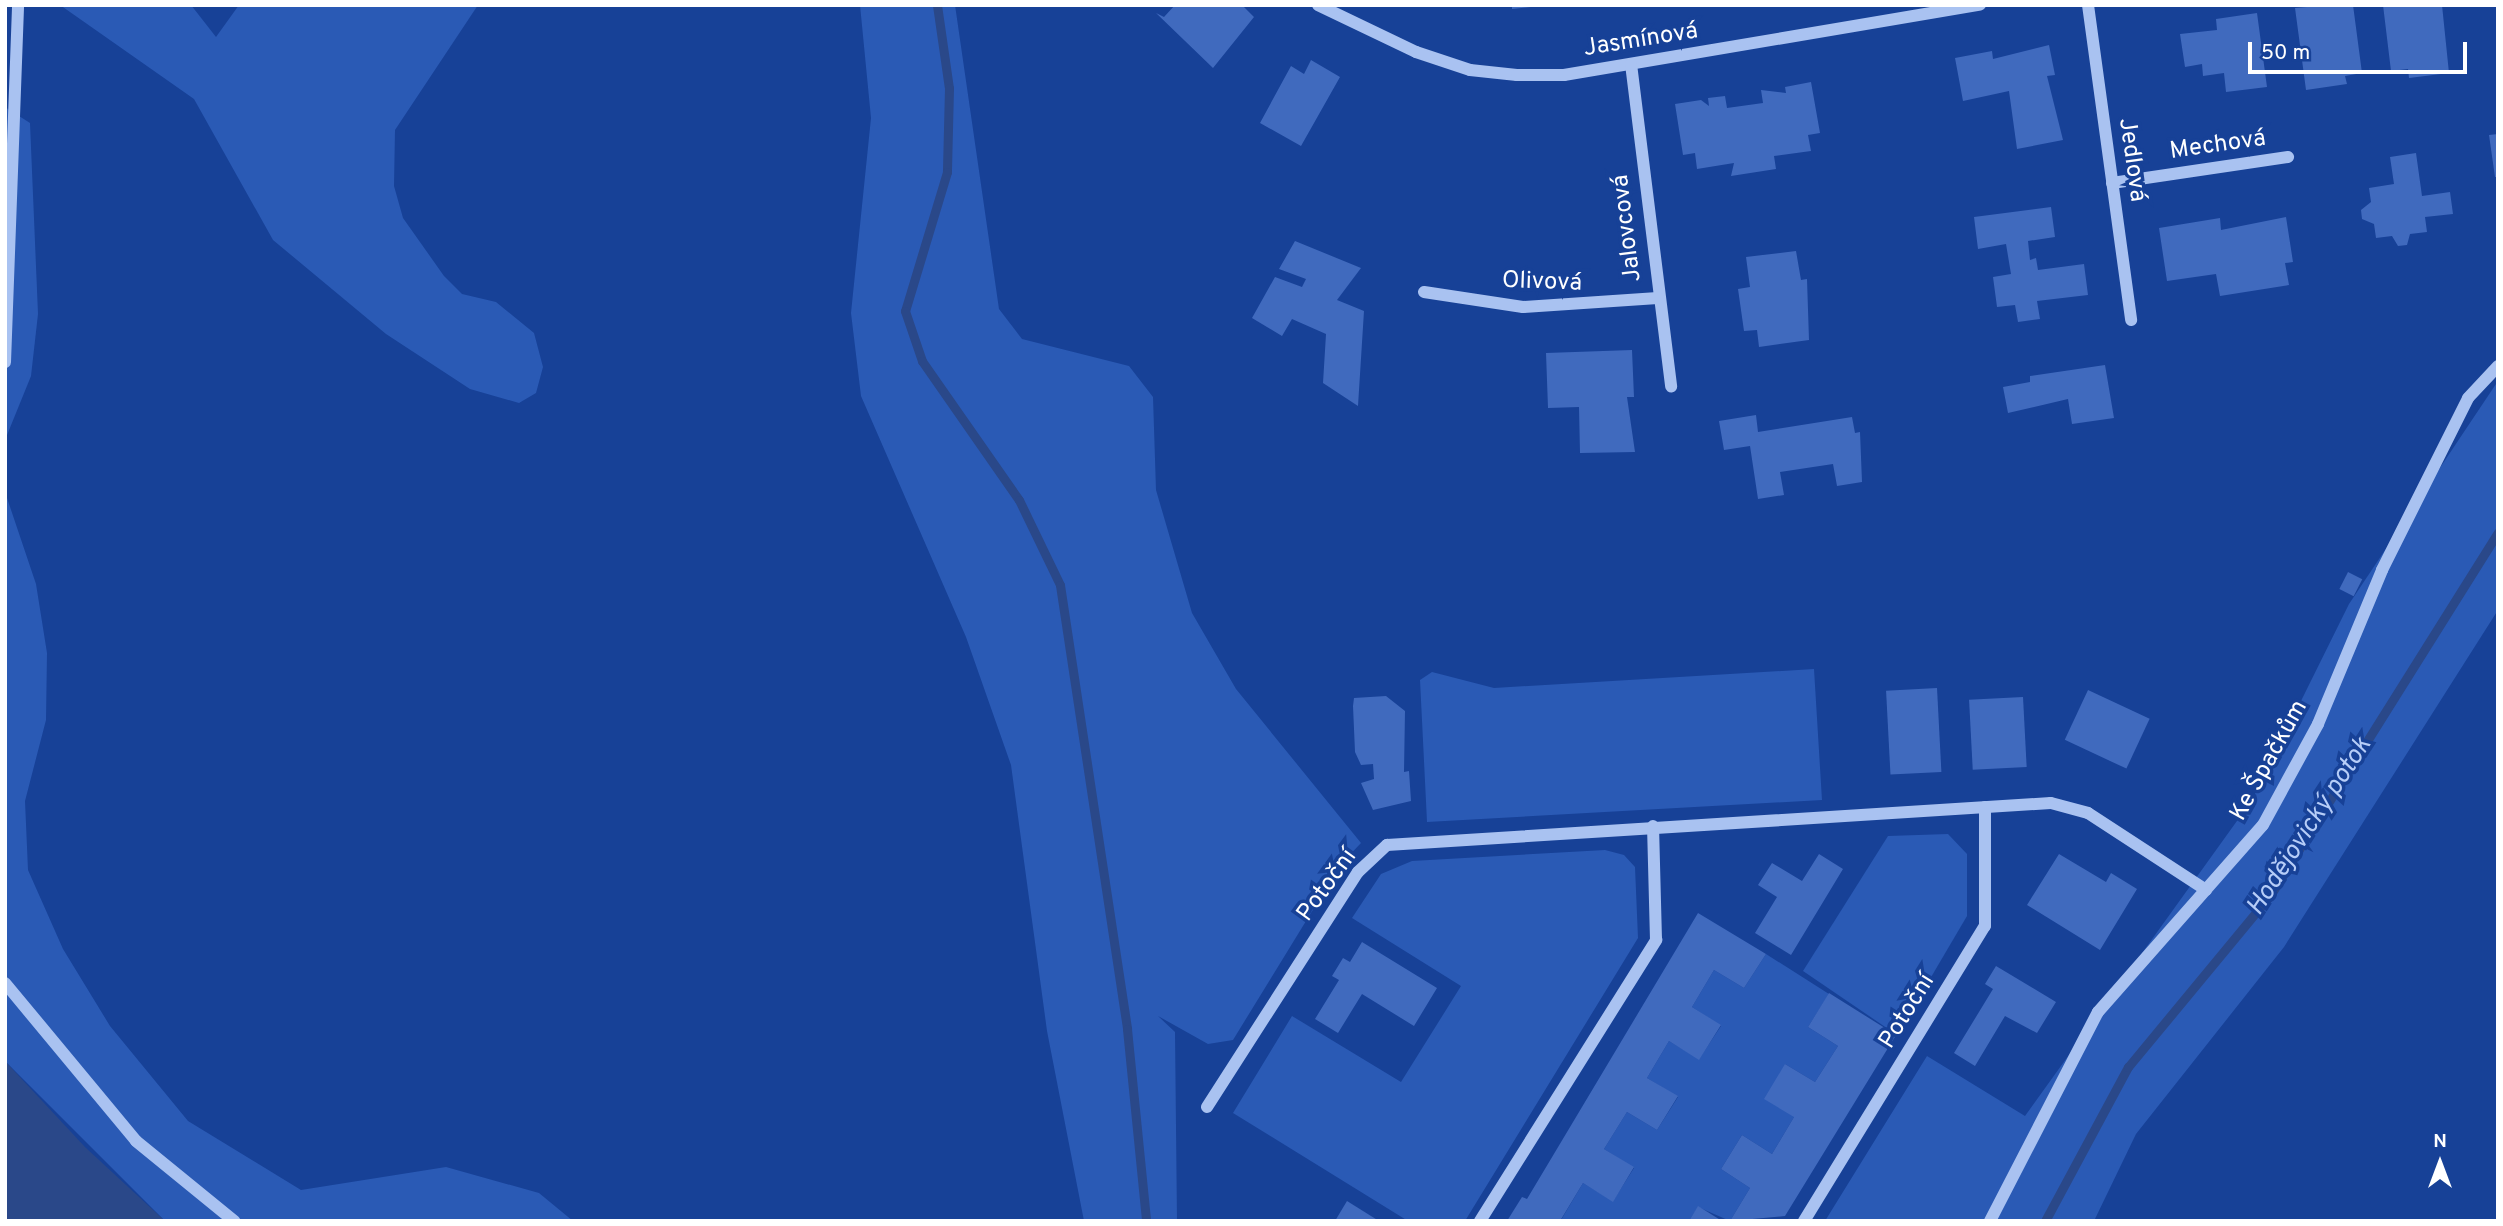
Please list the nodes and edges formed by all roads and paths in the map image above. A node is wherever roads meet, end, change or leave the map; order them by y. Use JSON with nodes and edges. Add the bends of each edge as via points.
{"nodes":[{"id":1,"x":18,"y":5,"type":"edge"},
{"id":2,"x":1318,"y":5,"type":"edge"},
{"id":3,"x":1980,"y":5,"type":"edge"},
{"id":4,"x":2088,"y":5,"type":"edge"},
{"id":5,"x":1631,"y":64,"type":"junction"},
{"id":6,"x":2288,"y":157,"type":"dead end"},
{"id":7,"x":2112,"y":183,"type":"junction"},
{"id":8,"x":1424,"y":292,"type":"dead end"},
{"id":9,"x":1658,"y":298,"type":"junction"},
{"id":10,"x":2131,"y":320,"type":"dead end"},
{"id":11,"x":5,"y":362,"type":"edge"},
{"id":12,"x":2498,"y":366,"type":"edge"},
{"id":13,"x":1671,"y":387,"type":"dead end"},
{"id":14,"x":1985,"y":807,"type":"junction"},
{"id":15,"x":1653,"y":826,"type":"junction"},
{"id":16,"x":2206,"y":890,"type":"junction"},
{"id":17,"x":5,"y":983,"type":"edge"},
{"id":18,"x":1208,"y":1107,"type":"dead end"},
{"id":19,"x":234,"y":1221,"type":"edge"},
{"id":20,"x":1480,"y":1221,"type":"edge"},
{"id":21,"x":1804,"y":1221,"type":"edge"},
{"id":22,"x":1990,"y":1221,"type":"edge"}],
"edges":[{"from":1,"to":11,"type":"street"},
{"from":2,"to":5,"type":"street","name":"Jasmínová","via":[[1470,69],[1564,75]]},
{"from":3,"to":5,"type":"street","name":"Jasmínová"},
{"from":4,"to":7,"type":"street","name":"Jedlová"},
{"from":5,"to":9,"type":"street","name":"Jalovcová"},
{"from":6,"to":7,"type":"street","name":"Mechová"},
{"from":7,"to":10,"type":"street","name":"Jedlová"},
{"from":8,"to":9,"type":"street","name":"Olivová","via":[[1523,307]]},
{"from":9,"to":13,"type":"street","name":"Jalovcová"},
{"from":12,"to":16,"type":"street","name":"Ke Špačkům","via":[[2468,398],[2382,570],[2318,724],[2263,825]]},
{"from":14,"to":15,"type":"street","name":"Potoční"},
{"from":14,"to":16,"type":"street","name":"Potoční","via":[[2070,806]]},
{"from":14,"to":21,"type":"street","name":"Potoční","via":[[1985,926]]},
{"from":15,"to":18,"type":"street","name":"Potoční","via":[[1387,845],[1358,872]]},
{"from":15,"to":20,"type":"street","via":[[1656,940]]},
{"from":16,"to":22,"type":"street","name":"Ke Špačkům","via":[[2098,1012]]},
{"from":17,"to":19,"type":"street","via":[[136,1141]]}]}
